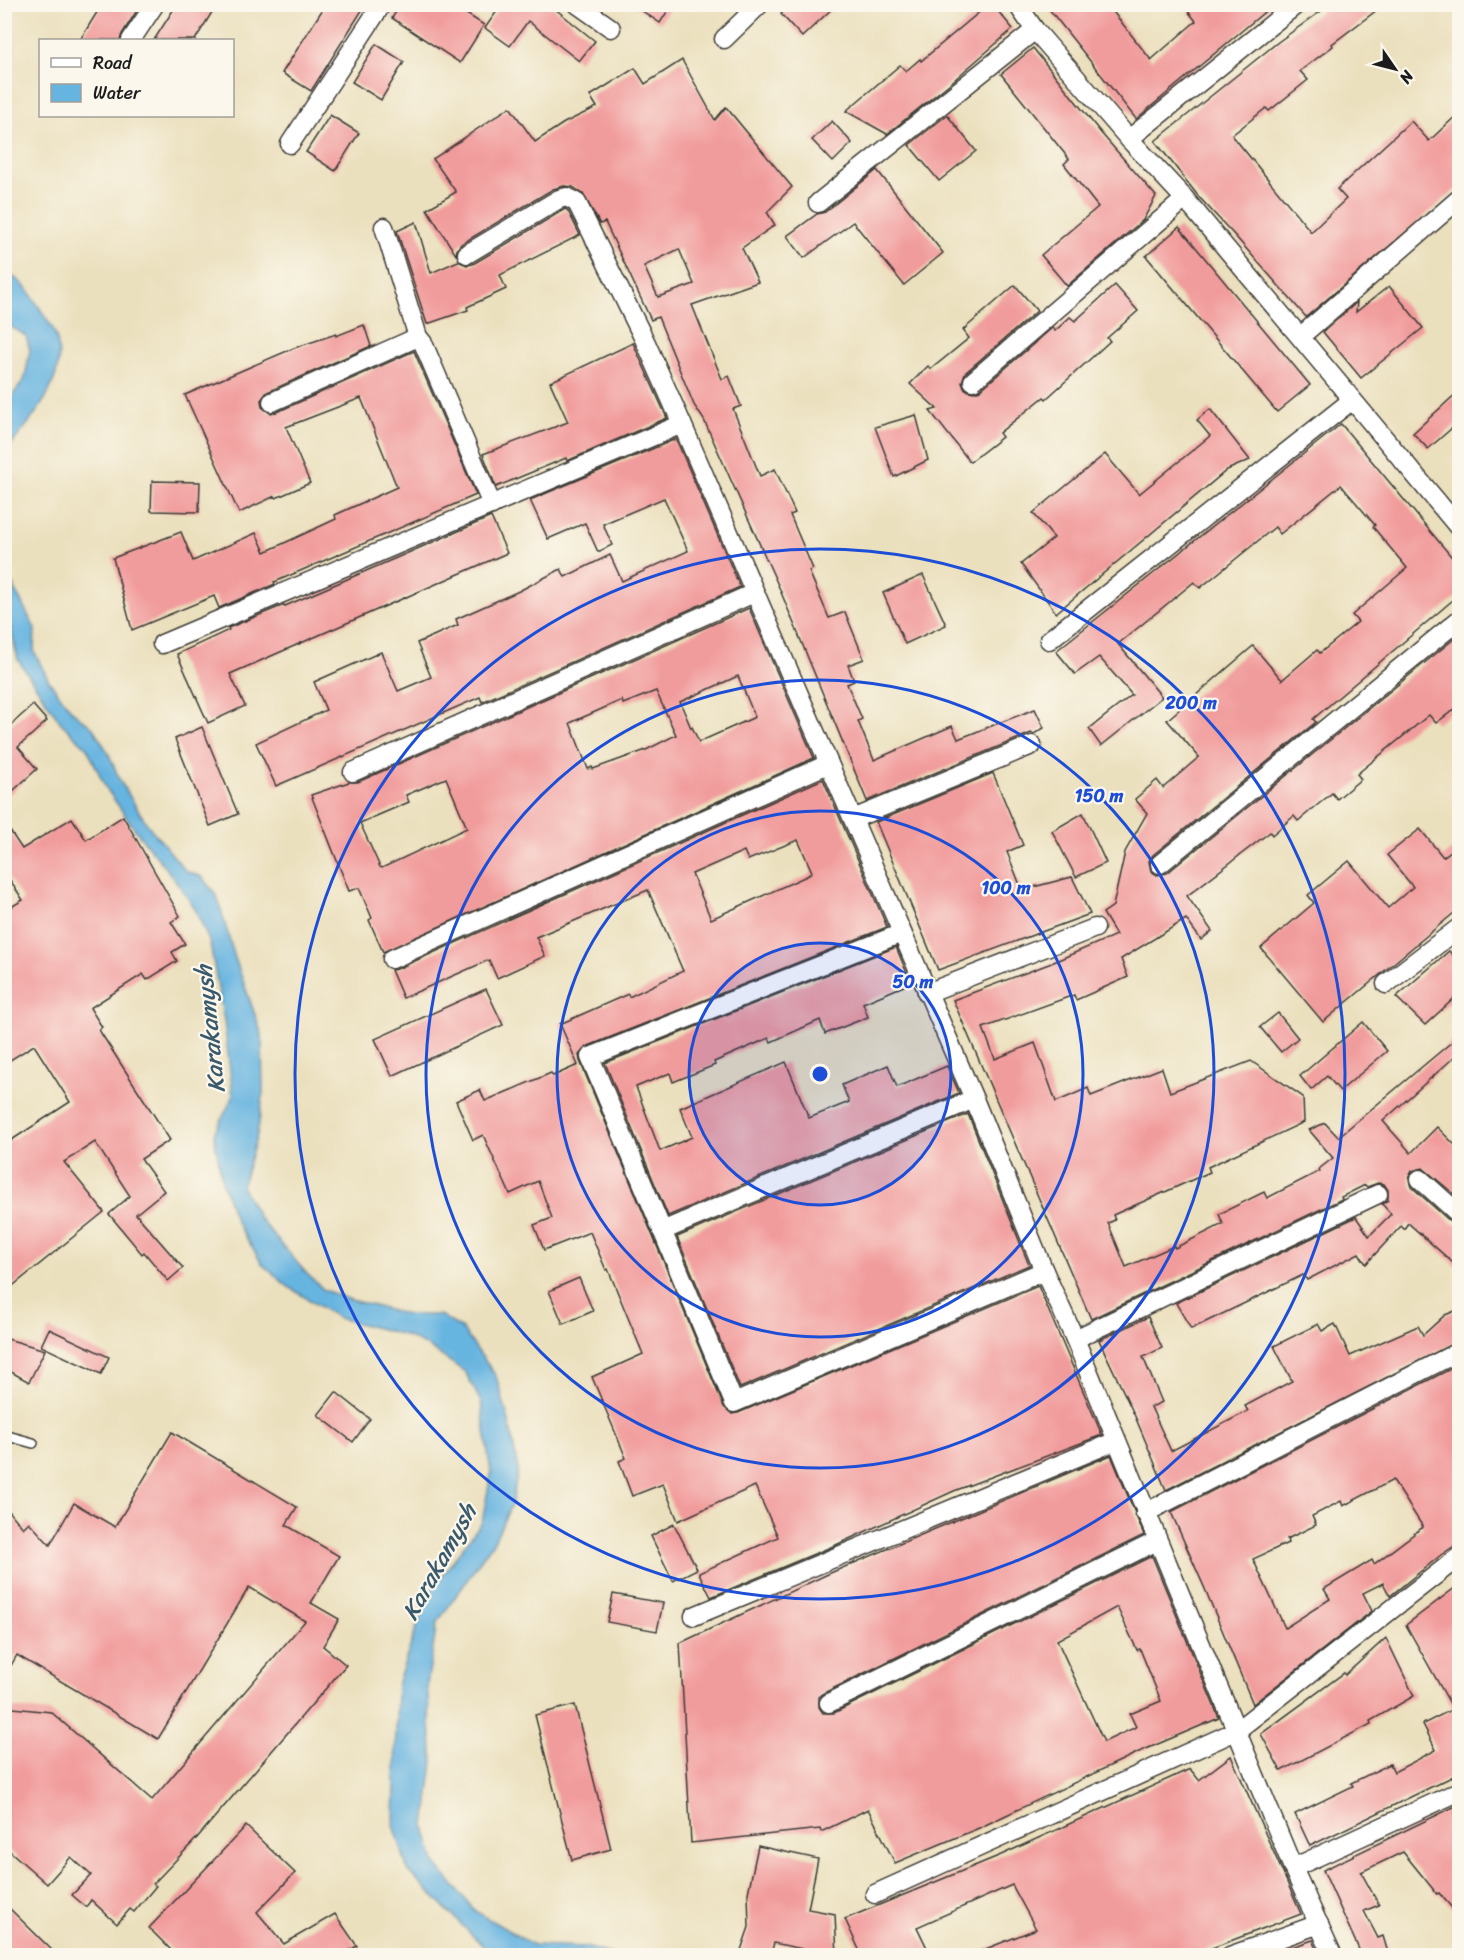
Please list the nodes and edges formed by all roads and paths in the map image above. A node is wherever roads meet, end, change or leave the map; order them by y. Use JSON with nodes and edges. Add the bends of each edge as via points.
{"nodes":[{"id":1,"x":155,"y":4,"type":"edge"},
{"id":2,"x":382,"y":4,"type":"edge"},
{"id":3,"x":578,"y":4,"type":"edge"},
{"id":4,"x":760,"y":4,"type":"edge"},
{"id":5,"x":1017,"y":4,"type":"edge"},
{"id":6,"x":1297,"y":4,"type":"edge"},
{"id":7,"x":611,"y":28,"type":"dead end"},
{"id":8,"x":1035,"y":30,"type":"junction"},
{"id":9,"x":132,"y":39,"type":"edge"},
{"id":10,"x":724,"y":39,"type":"dead end"},
{"id":11,"x":1129,"y":139,"type":"junction"},
{"id":12,"x":290,"y":144,"type":"dead end"},
{"id":13,"x":1460,"y":198,"type":"edge"},
{"id":14,"x":1185,"y":199,"type":"junction"},
{"id":15,"x":818,"y":203,"type":"dead end"},
{"id":16,"x":384,"y":227,"type":"dead end"},
{"id":17,"x":467,"y":254,"type":"dead end"},
{"id":18,"x":1300,"y":336,"type":"junction"},
{"id":19,"x":418,"y":337,"type":"junction"},
{"id":20,"x":973,"y":381,"type":"dead end"},
{"id":21,"x":1351,"y":401,"type":"junction"},
{"id":22,"x":272,"y":402,"type":"dead end"},
{"id":23,"x":682,"y":424,"type":"junction"},
{"id":24,"x":492,"y":505,"type":"junction"},
{"id":25,"x":1460,"y":529,"type":"edge"},
{"id":26,"x":754,"y":593,"type":"junction"},
{"id":27,"x":1460,"y":619,"type":"edge"},
{"id":28,"x":1049,"y":640,"type":"dead end"},
{"id":29,"x":162,"y":645,"type":"dead end"},
{"id":30,"x":1032,"y":745,"type":"dead end"},
{"id":31,"x":828,"y":764,"type":"junction"},
{"id":32,"x":353,"y":772,"type":"dead end"},
{"id":33,"x":853,"y":819,"type":"junction"},
{"id":34,"x":1160,"y":864,"type":"dead end"},
{"id":35,"x":1095,"y":928,"type":"dead end"},
{"id":36,"x":902,"y":933,"type":"junction"},
{"id":37,"x":1457,"y":933,"type":"edge"},
{"id":38,"x":392,"y":959,"type":"dead end"},
{"id":39,"x":1386,"y":984,"type":"dead end"},
{"id":40,"x":927,"y":993,"type":"junction"},
{"id":41,"x":974,"y":1099,"type":"junction"},
{"id":42,"x":1419,"y":1179,"type":"dead end"},
{"id":43,"x":1378,"y":1194,"type":"dead end"},
{"id":44,"x":1460,"y":1215,"type":"edge"},
{"id":45,"x":662,"y":1231,"type":"junction"},
{"id":46,"x":1044,"y":1270,"type":"junction"},
{"id":47,"x":1075,"y":1339,"type":"junction"},
{"id":48,"x":1460,"y":1351,"type":"edge"},
{"id":49,"x":4,"y":1434,"type":"edge"},
{"id":50,"x":1116,"y":1441,"type":"junction"},
{"id":51,"x":33,"y":1443,"type":"dead end"},
{"id":52,"x":1145,"y":1512,"type":"junction"},
{"id":53,"x":1156,"y":1540,"type":"junction"},
{"id":54,"x":1460,"y":1556,"type":"edge"},
{"id":55,"x":694,"y":1616,"type":"dead end"},
{"id":56,"x":829,"y":1703,"type":"dead end"},
{"id":57,"x":1236,"y":1731,"type":"junction"},
{"id":58,"x":1460,"y":1791,"type":"edge"},
{"id":59,"x":1293,"y":1868,"type":"junction"},
{"id":60,"x":875,"y":1894,"type":"dead end"},
{"id":61,"x":1319,"y":1924,"type":"junction"},
{"id":62,"x":1230,"y":1956,"type":"edge"},
{"id":63,"x":1333,"y":1956,"type":"edge"}],
"edges":[{"from":1,"to":9,"type":"street"},
{"from":2,"to":12,"type":"street"},
{"from":3,"to":7,"type":"street"},
{"from":4,"to":10,"type":"street"},
{"from":5,"to":8,"type":"street"},
{"from":6,"to":11,"type":"street"},
{"from":8,"to":11,"type":"street"},
{"from":8,"to":15,"type":"street"},
{"from":11,"to":14,"type":"street"},
{"from":13,"to":18,"type":"street"},
{"from":14,"to":18,"type":"street"},
{"from":14,"to":20,"type":"street"},
{"from":16,"to":19,"type":"street"},
{"from":17,"to":23,"type":"street","via":[[559,199],[567,197],[577,204]]},
{"from":18,"to":21,"type":"street"},
{"from":19,"to":22,"type":"street"},
{"from":19,"to":24,"type":"street"},
{"from":21,"to":25,"type":"street"},
{"from":21,"to":28,"type":"street"},
{"from":23,"to":24,"type":"street"},
{"from":23,"to":26,"type":"street"},
{"from":24,"to":29,"type":"street"},
{"from":26,"to":31,"type":"street"},
{"from":26,"to":32,"type":"street"},
{"from":27,"to":34,"type":"street"},
{"from":30,"to":33,"type":"street"},
{"from":31,"to":33,"type":"street"},
{"from":31,"to":38,"type":"street"},
{"from":33,"to":36,"type":"street"},
{"from":35,"to":40,"type":"street"},
{"from":36,"to":40,"type":"street"},
{"from":36,"to":45,"type":"street","via":[[590,1057]]},
{"from":37,"to":39,"type":"street"},
{"from":40,"to":41,"type":"street"},
{"from":41,"to":45,"type":"street"},
{"from":41,"to":46,"type":"street"},
{"from":42,"to":44,"type":"street"},
{"from":43,"to":47,"type":"street"},
{"from":45,"to":46,"type":"street","via":[[734,1403]]},
{"from":46,"to":47,"type":"street"},
{"from":47,"to":50,"type":"street"},
{"from":48,"to":52,"type":"street"},
{"from":49,"to":51,"type":"lane"},
{"from":50,"to":52,"type":"street"},
{"from":50,"to":55,"type":"street"},
{"from":52,"to":53,"type":"street"},
{"from":53,"to":56,"type":"street"},
{"from":53,"to":57,"type":"street"},
{"from":54,"to":57,"type":"street"},
{"from":57,"to":59,"type":"street"},
{"from":57,"to":60,"type":"street"},
{"from":58,"to":59,"type":"street"},
{"from":59,"to":61,"type":"street"},
{"from":61,"to":62,"type":"street"},
{"from":61,"to":63,"type":"street"}]}
